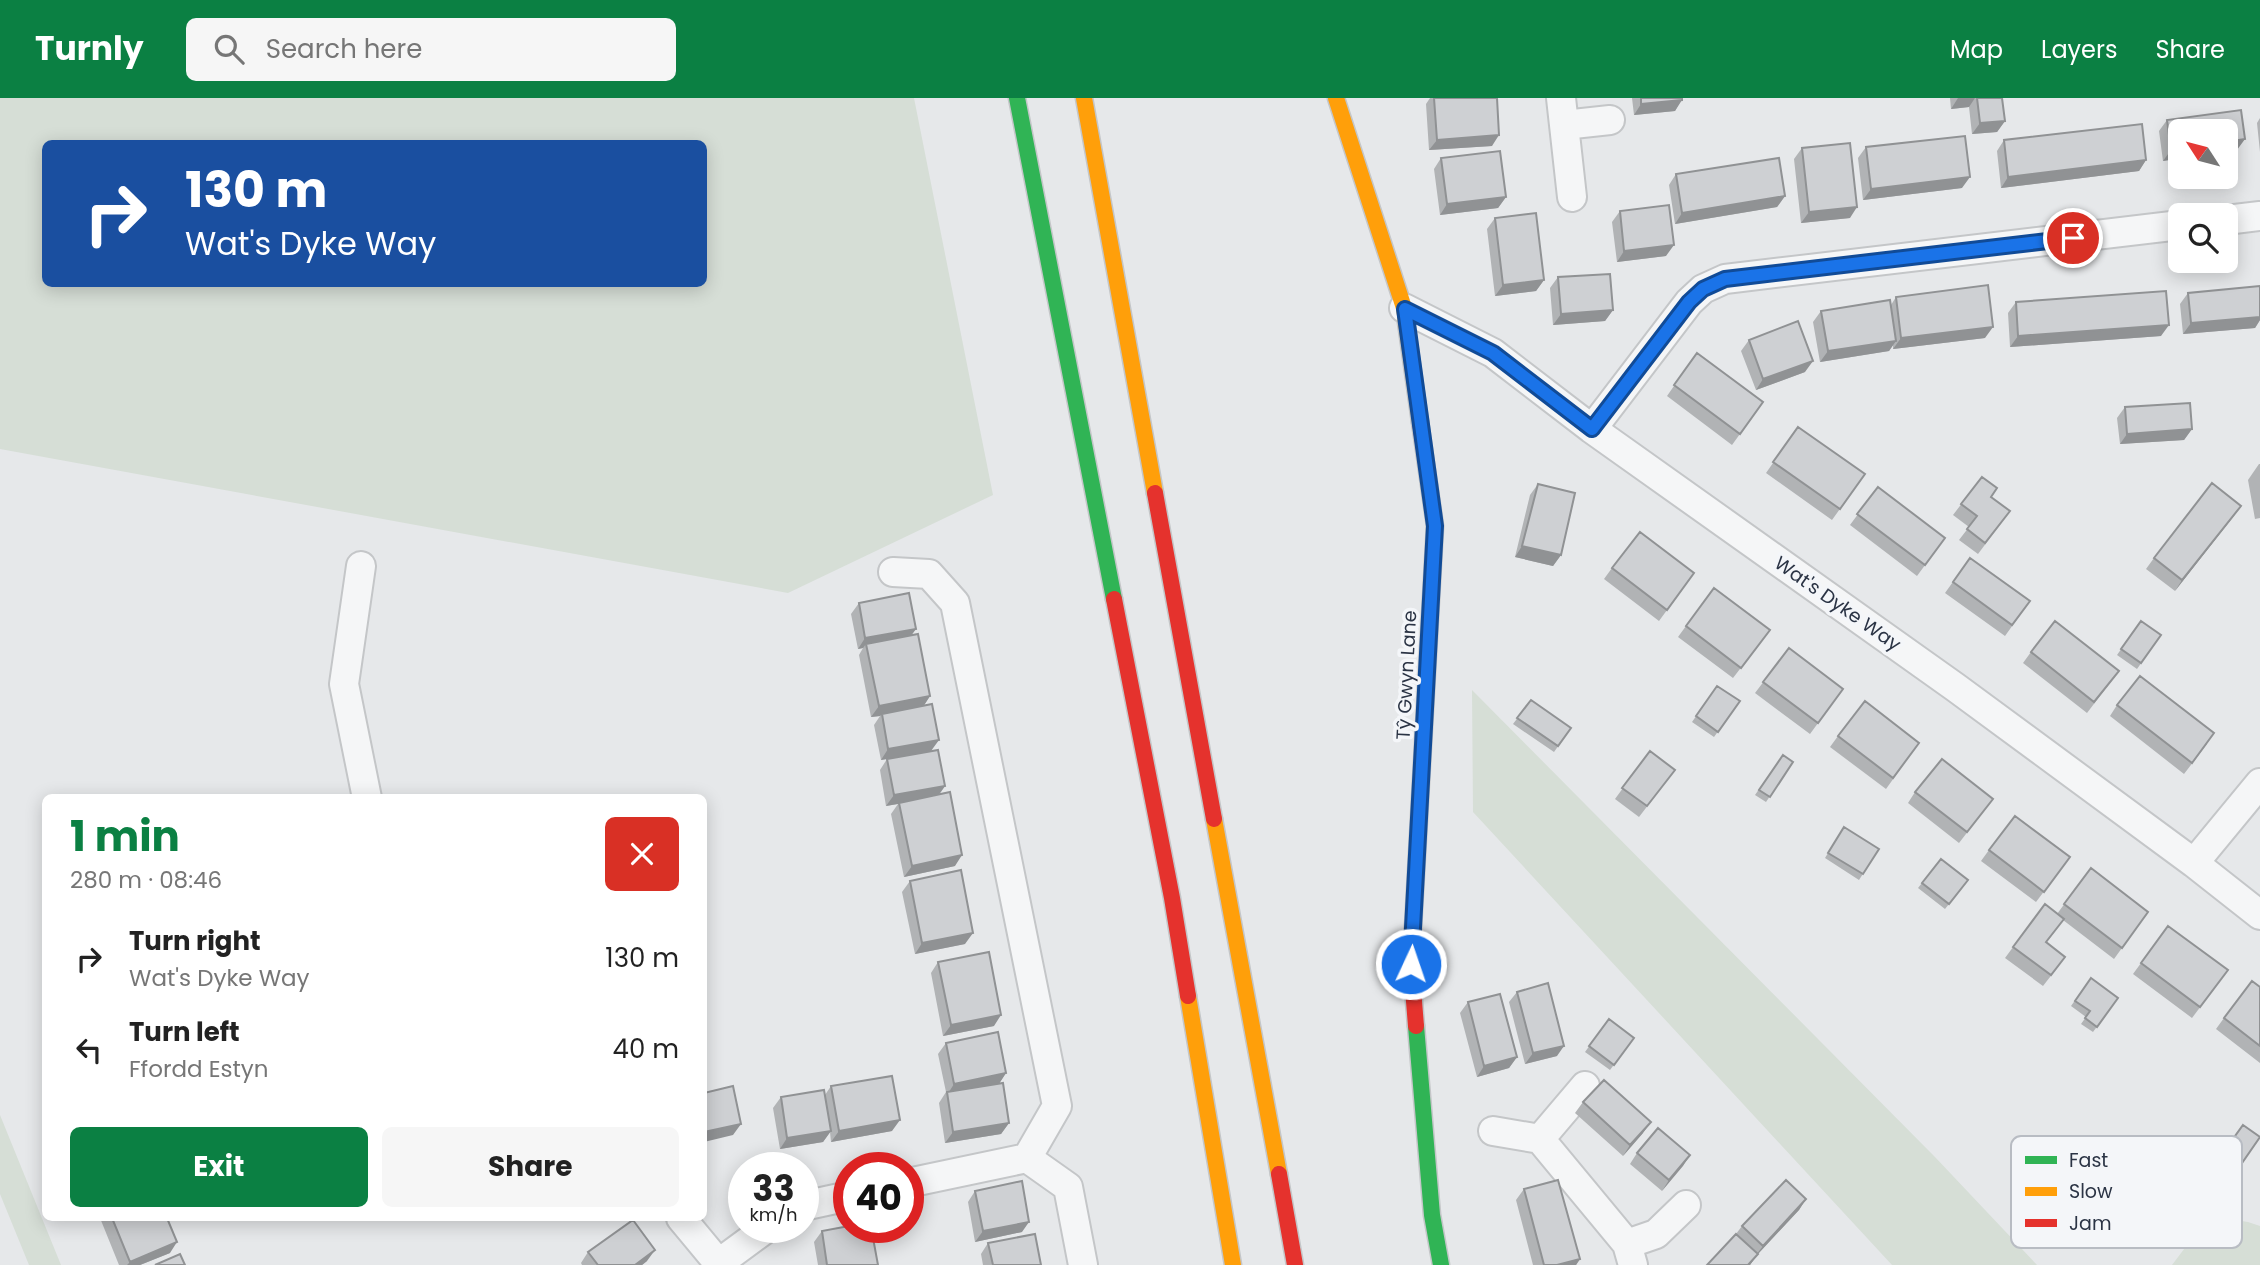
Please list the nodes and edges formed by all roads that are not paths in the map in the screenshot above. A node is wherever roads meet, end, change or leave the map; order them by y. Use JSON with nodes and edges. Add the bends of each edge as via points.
{"nodes":[{"id":1,"x":1017,"y":98,"type":"edge"},
{"id":2,"x":1084,"y":98,"type":"edge"},
{"id":3,"x":1336,"y":98,"type":"edge"},
{"id":4,"x":1563,"y":112,"type":"edge"},
{"id":5,"x":1610,"y":120,"type":"dead end"},
{"id":6,"x":1572,"y":197,"type":"dead end"},
{"id":7,"x":2260,"y":216,"type":"edge"},
{"id":8,"x":2238,"y":219,"type":"edge"},
{"id":9,"x":2168,"y":226,"type":"edge"},
{"id":10,"x":1405,"y":309,"type":"junction"},
{"id":11,"x":1592,"y":429,"type":"junction"},
{"id":12,"x":361,"y":566,"type":"dead end"},
{"id":13,"x":893,"y":572,"type":"dead end"},
{"id":14,"x":2260,"y":783,"type":"edge"},
{"id":15,"x":366,"y":794,"type":"edge"},
{"id":16,"x":2194,"y":863,"type":"junction"},
{"id":17,"x":2260,"y":915,"type":"edge"},
{"id":18,"x":1585,"y":1086,"type":"dead end"},
{"id":19,"x":1493,"y":1131,"type":"dead end"},
{"id":20,"x":1540,"y":1139,"type":"junction"},
{"id":21,"x":1027,"y":1158,"type":"junction"},
{"id":22,"x":924,"y":1180,"type":"edge"},
{"id":23,"x":1686,"y":1205,"type":"dead end"},
{"id":24,"x":684,"y":1221,"type":"edge"},
{"id":25,"x":747,"y":1243,"type":"edge"},
{"id":26,"x":1630,"y":1254,"type":"edge"},
{"id":27,"x":720,"y":1264,"type":"edge"},
{"id":28,"x":1083,"y":1265,"type":"edge"},
{"id":29,"x":1233,"y":1265,"type":"edge"},
{"id":30,"x":1295,"y":1265,"type":"edge"},
{"id":31,"x":1441,"y":1265,"type":"edge"}],
"edges":[{"from":1,"to":29,"type":"main road","via":[[1172,898]]},
{"from":2,"to":30,"type":"main road"},
{"from":3,"to":10,"type":"main road","name":"Tŷ Gwyn Lane"},
{"from":4,"to":5,"type":"street"},
{"from":4,"to":6,"type":"street"},
{"from":7,"to":8,"type":"street"},
{"from":9,"to":11,"type":"street","via":[[1725,279],[1689,302]]},
{"from":10,"to":11,"type":"street","name":"Wat's Dyke Way","via":[[1493,353]]},
{"from":10,"to":31,"type":"main road","name":"Tŷ Gwyn Lane","via":[[1435,526],[1411,964],[1432,1215]]},
{"from":11,"to":16,"type":"street","name":"Wat's Dyke Way"},
{"from":12,"to":15,"type":"street","via":[[344,684]]},
{"from":13,"to":21,"type":"street","via":[[929,574],[954,603],[1057,1106]]},
{"from":14,"to":16,"type":"street"},
{"from":16,"to":17,"type":"street","name":"Wat's Dyke Way"},
{"from":18,"to":20,"type":"street"},
{"from":19,"to":20,"type":"street"},
{"from":20,"to":26,"type":"street"},
{"from":21,"to":22,"type":"street"},
{"from":21,"to":28,"type":"street","via":[[1068,1187]]},
{"from":23,"to":26,"type":"street"},
{"from":24,"to":27,"type":"street"},
{"from":25,"to":27,"type":"street"}]}
